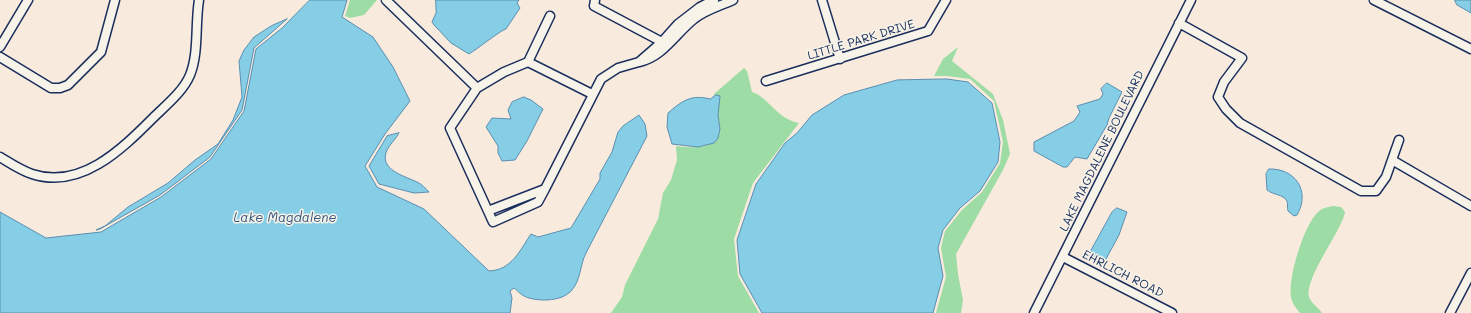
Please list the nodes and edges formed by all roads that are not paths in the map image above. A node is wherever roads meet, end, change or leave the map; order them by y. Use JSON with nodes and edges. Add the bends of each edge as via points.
{"nodes":[{"id":1,"x":28,"y":0,"type":"edge"},
{"id":2,"x":115,"y":0,"type":"edge"},
{"id":3,"x":199,"y":0,"type":"edge"},
{"id":4,"x":386,"y":0,"type":"edge"},
{"id":5,"x":595,"y":0,"type":"edge"},
{"id":6,"x":714,"y":0,"type":"edge"},
{"id":7,"x":733,"y":0,"type":"edge"},
{"id":8,"x":822,"y":0,"type":"edge"},
{"id":9,"x":946,"y":0,"type":"edge"},
{"id":10,"x":1191,"y":0,"type":"edge"},
{"id":11,"x":1374,"y":0,"type":"edge"},
{"id":12,"x":550,"y":16,"type":"dead end"},
{"id":13,"x":1179,"y":23,"type":"junction"},
{"id":14,"x":664,"y":45,"type":"junction"},
{"id":15,"x":0,"y":47,"type":"edge"},
{"id":16,"x":1471,"y":49,"type":"edge"},
{"id":17,"x":0,"y":57,"type":"edge"},
{"id":18,"x":840,"y":59,"type":"junction"},
{"id":19,"x":528,"y":62,"type":"junction"},
{"id":20,"x":766,"y":81,"type":"dead end"},
{"id":21,"x":477,"y":88,"type":"junction"},
{"id":22,"x":592,"y":94,"type":"junction"},
{"id":23,"x":1399,"y":140,"type":"dead end"},
{"id":24,"x":0,"y":156,"type":"edge"},
{"id":25,"x":1392,"y":160,"type":"junction"},
{"id":26,"x":545,"y":189,"type":"junction"},
{"id":27,"x":1471,"y":206,"type":"edge"},
{"id":28,"x":488,"y":211,"type":"junction"},
{"id":29,"x":1063,"y":257,"type":"junction"},
{"id":30,"x":1471,"y":273,"type":"edge"},
{"id":31,"x":1034,"y":313,"type":"edge"},
{"id":32,"x":1172,"y":313,"type":"edge"},
{"id":33,"x":1450,"y":313,"type":"edge"}],
"edges":[{"from":1,"to":15,"type":"street"},
{"from":2,"to":17,"type":"street","via":[[101,52],[68,85],[51,88]]},
{"from":3,"to":24,"type":"street","via":[[193,64],[188,81],[121,150],[77,174],[57,178],[30,174]]},
{"from":4,"to":21,"type":"street"},
{"from":5,"to":14,"type":"street","via":[[594,6]]},
{"from":6,"to":14,"type":"street","via":[[678,24]]},
{"from":7,"to":14,"type":"street","via":[[696,18]]},
{"from":8,"to":18,"type":"street"},
{"from":9,"to":18,"type":"street","name":"LITTLE PARK DRIVE","via":[[928,32]]},
{"from":10,"to":13,"type":"street","name":"LAKE MAGDALENE BOULEVARD"},
{"from":11,"to":16,"type":"street"},
{"from":12,"to":19,"type":"street"},
{"from":13,"to":25,"type":"street","via":[[1242,58],[1224,82],[1218,97],[1240,123],[1361,191],[1376,190],[1386,177]]},
{"from":13,"to":29,"type":"street","name":"LAKE MAGDALENE BOULEVARD"},
{"from":14,"to":22,"type":"street","via":[[647,60],[618,68],[601,79]]},
{"from":18,"to":20,"type":"street","name":"LITTLE PARK DRIVE"},
{"from":19,"to":21,"type":"street"},
{"from":19,"to":22,"type":"street"},
{"from":21,"to":28,"type":"street","via":[[450,128]]},
{"from":22,"to":26,"type":"street"},
{"from":23,"to":25,"type":"street"},
{"from":25,"to":27,"type":"street"},
{"from":26,"to":28,"type":"street"},
{"from":26,"to":28,"type":"street","via":[[538,202],[493,222]]},
{"from":29,"to":31,"type":"street","name":"LAKE MAGDALENE BOULEVARD"},
{"from":29,"to":32,"type":"street","name":"EHRLICH ROAD"},
{"from":30,"to":33,"type":"street"}]}
